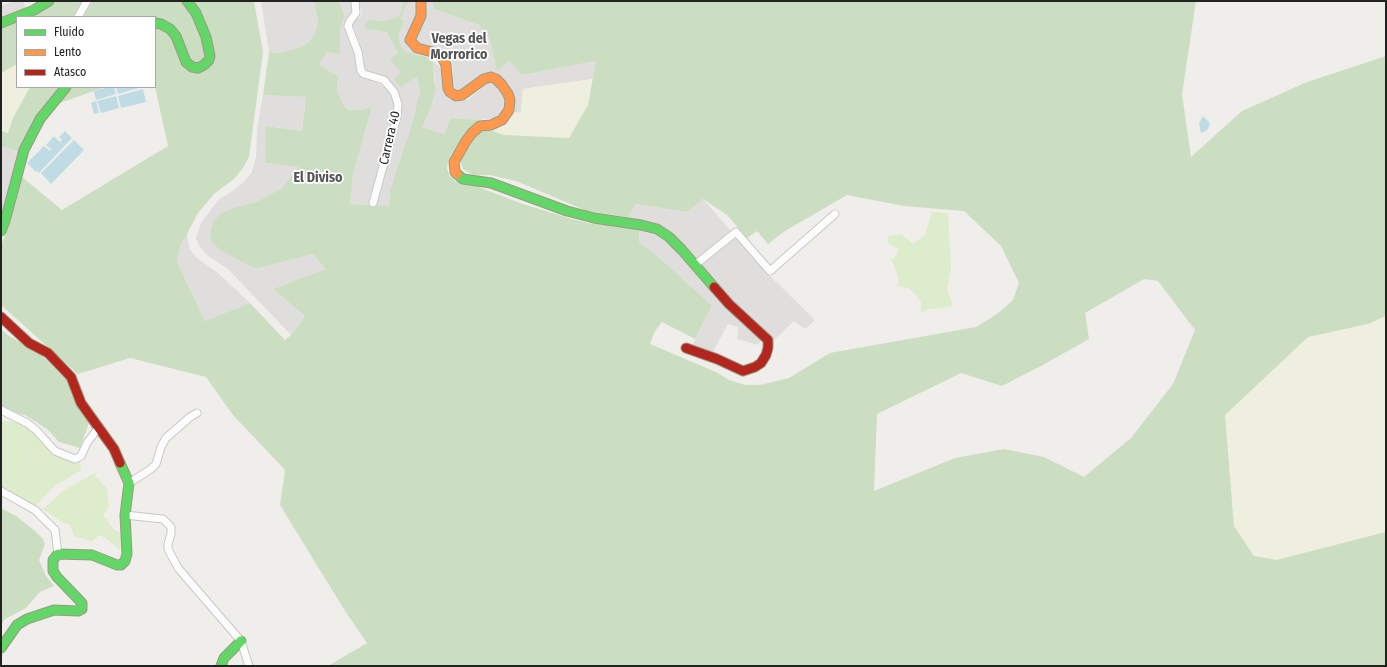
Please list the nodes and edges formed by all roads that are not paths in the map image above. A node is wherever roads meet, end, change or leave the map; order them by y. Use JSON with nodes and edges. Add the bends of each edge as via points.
{"nodes":[{"id":1,"x":49,"y":1,"type":"edge"},
{"id":2,"x":87,"y":1,"type":"edge"},
{"id":3,"x":187,"y":1,"type":"edge"},
{"id":4,"x":354,"y":1,"type":"edge"},
{"id":5,"x":421,"y":1,"type":"edge"},
{"id":6,"x":19,"y":16,"type":"edge"},
{"id":7,"x":79,"y":16,"type":"edge"},
{"id":8,"x":16,"y":17,"type":"edge"},
{"id":9,"x":1,"y":23,"type":"edge"},
{"id":10,"x":156,"y":23,"type":"edge"},
{"id":11,"x":65,"y":88,"type":"edge"},
{"id":12,"x":373,"y":203,"type":"dead end"},
{"id":13,"x":835,"y":214,"type":"dead end"},
{"id":14,"x":1,"y":231,"type":"edge"},
{"id":15,"x":695,"y":265,"type":"junction"},
{"id":16,"x":1,"y":317,"type":"edge"},
{"id":17,"x":686,"y":348,"type":"dead end"},
{"id":18,"x":1,"y":410,"type":"edge"},
{"id":19,"x":197,"y":413,"type":"dead end"},
{"id":20,"x":99,"y":427,"type":"junction"},
{"id":21,"x":129,"y":483,"type":"junction"},
{"id":22,"x":1,"y":491,"type":"edge"},
{"id":23,"x":126,"y":516,"type":"junction"},
{"id":24,"x":58,"y":554,"type":"junction"},
{"id":25,"x":241,"y":641,"type":"junction"},
{"id":26,"x":1,"y":648,"type":"edge"},
{"id":27,"x":220,"y":666,"type":"edge"},
{"id":28,"x":249,"y":666,"type":"edge"}],
"edges":[{"from":1,"to":6,"type":"main road"},
{"from":2,"to":7,"type":"street"},
{"from":3,"to":10,"type":"main road","via":[[196,13],[206,37],[210,56],[204,65],[198,68],[186,62],[176,36],[170,29]]},
{"from":4,"to":12,"type":"street","name":"Carrera 40","via":[[356,13],[348,26],[358,52],[361,71],[384,80],[394,92],[398,104]]},
{"from":5,"to":15,"type":"main road","via":[[421,16],[410,40],[417,48],[442,57],[446,65],[450,92],[456,96],[462,94],[491,77],[496,78],[508,94],[510,105],[502,120],[480,126],[475,130],[456,156],[455,172],[464,179],[491,183],[566,211],[657,229],[669,237]]},
{"from":8,"to":9,"type":"main road"},
{"from":11,"to":14,"type":"main road","via":[[40,120],[24,150]]},
{"from":13,"to":15,"type":"street","via":[[770,271],[736,232]]},
{"from":15,"to":17,"type":"main road","via":[[729,304],[764,335],[768,340],[768,348],[761,363],[743,371]]},
{"from":16,"to":20,"type":"main road","via":[[29,343],[48,353],[64,369],[71,377],[81,403]]},
{"from":18,"to":20,"type":"street","via":[[27,423],[55,450],[75,459],[81,456],[87,442]]},
{"from":19,"to":21,"type":"street","via":[[166,438],[152,470]]},
{"from":20,"to":21,"type":"main road","via":[[114,449]]},
{"from":21,"to":23,"type":"main road"},
{"from":22,"to":24,"type":"street","via":[[35,510],[55,530]]},
{"from":23,"to":24,"type":"main road","via":[[127,554],[121,565],[111,564],[92,555]]},
{"from":23,"to":25,"type":"street","via":[[164,519],[171,527],[168,549],[178,568]]},
{"from":24,"to":26,"type":"main road","via":[[53,560],[53,571],[82,603],[82,609],[54,610],[27,619],[17,626]]},
{"from":25,"to":27,"type":"main road","via":[[224,658]]},
{"from":25,"to":28,"type":"street"}]}
